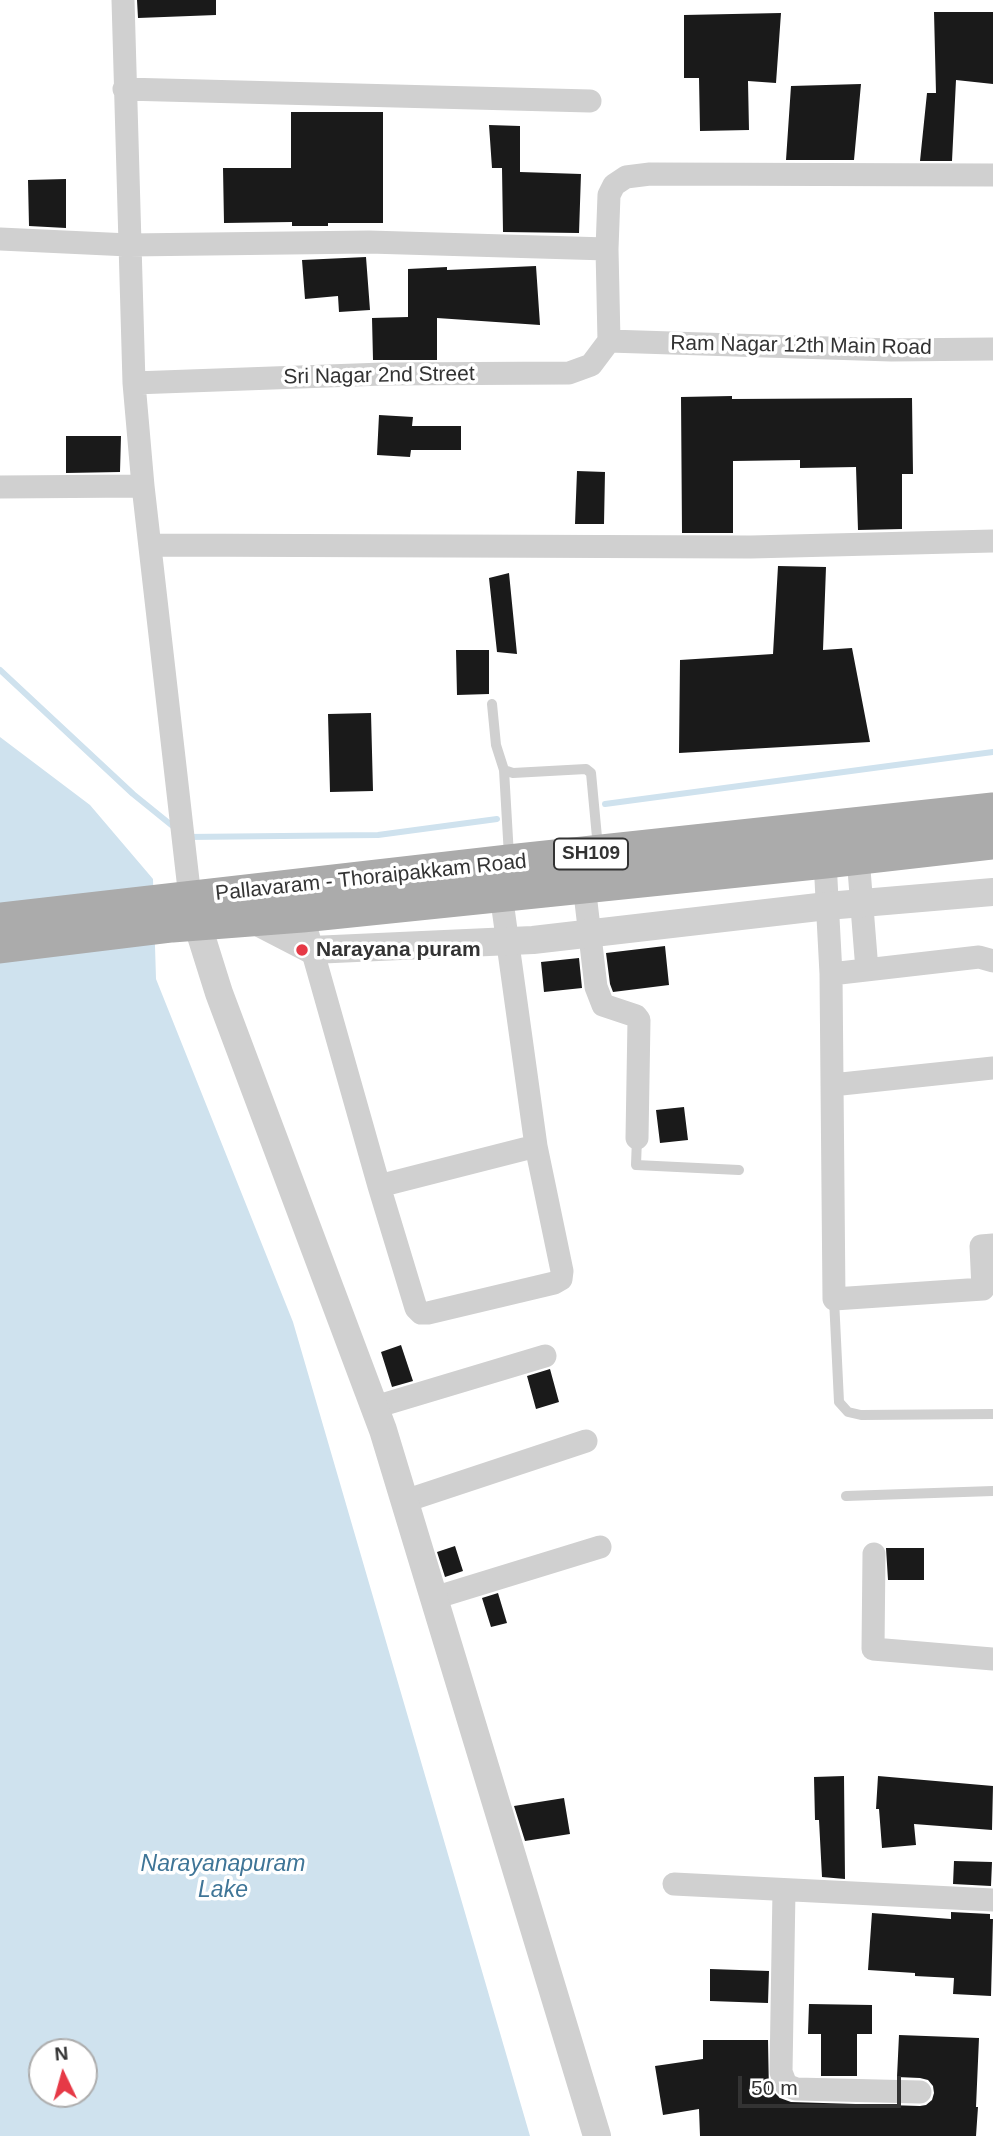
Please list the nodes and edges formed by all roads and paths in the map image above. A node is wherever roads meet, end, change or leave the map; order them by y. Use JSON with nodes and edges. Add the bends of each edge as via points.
{"nodes":[{"id":1,"x":123,"y":0,"type":"edge"},
{"id":2,"x":124,"y":89,"type":"junction"},
{"id":3,"x":590,"y":102,"type":"dead end"},
{"id":4,"x":993,"y":175,"type":"edge"},
{"id":5,"x":0,"y":239,"type":"edge"},
{"id":6,"x":130,"y":245,"type":"junction"},
{"id":7,"x":607,"y":249,"type":"junction"},
{"id":8,"x":610,"y":341,"type":"junction"},
{"id":9,"x":993,"y":349,"type":"edge"},
{"id":10,"x":134,"y":383,"type":"junction"},
{"id":11,"x":143,"y":486,"type":"junction"},
{"id":12,"x":0,"y":487,"type":"edge"},
{"id":13,"x":993,"y":541,"type":"edge"},
{"id":14,"x":150,"y":545,"type":"junction"},
{"id":15,"x":492,"y":704,"type":"dead end"},
{"id":16,"x":504,"y":770,"type":"junction"},
{"id":17,"x":993,"y":810,"type":"edge"},
{"id":18,"x":993,"y":842,"type":"edge"},
{"id":19,"x":598,"y":853,"type":"junction"},
{"id":20,"x":841,"y":859,"type":"junction"},
{"id":21,"x":505,"y":878,"type":"junction"},
{"id":22,"x":584,"y":884,"type":"junction"},
{"id":23,"x":993,"y":892,"type":"edge"},
{"id":24,"x":862,"y":903,"type":"junction"},
{"id":25,"x":827,"y":906,"type":"junction"},
{"id":26,"x":193,"y":910,"type":"junction"},
{"id":27,"x":302,"y":915,"type":"junction"},
{"id":28,"x":253,"y":919,"type":"junction"},
{"id":29,"x":0,"y":920,"type":"edge"},
{"id":30,"x":590,"y":934,"type":"junction"},
{"id":31,"x":506,"y":940,"type":"junction"},
{"id":32,"x":0,"y":946,"type":"edge"},
{"id":33,"x":312,"y":950,"type":"junction"},
{"id":34,"x":993,"y":961,"type":"edge"},
{"id":35,"x":867,"y":970,"type":"junction"},
{"id":36,"x":831,"y":974,"type":"junction"},
{"id":37,"x":993,"y":1068,"type":"edge"},
{"id":38,"x":832,"y":1086,"type":"junction"},
{"id":39,"x":637,"y":1138,"type":"joint"},
{"id":40,"x":536,"y":1146,"type":"junction"},
{"id":41,"x":739,"y":1170,"type":"dead end"},
{"id":42,"x":379,"y":1186,"type":"junction"},
{"id":43,"x":993,"y":1245,"type":"edge"},
{"id":44,"x":834,"y":1299,"type":"junction"},
{"id":45,"x":545,"y":1356,"type":"dead end"},
{"id":46,"x":375,"y":1406,"type":"junction"},
{"id":47,"x":993,"y":1414,"type":"edge"},
{"id":48,"x":586,"y":1441,"type":"dead end"},
{"id":49,"x":993,"y":1491,"type":"edge"},
{"id":50,"x":846,"y":1496,"type":"dead end"},
{"id":51,"x":405,"y":1502,"type":"junction"},
{"id":52,"x":600,"y":1547,"type":"dead end"},
{"id":53,"x":874,"y":1554,"type":"dead end"},
{"id":54,"x":434,"y":1598,"type":"junction"},
{"id":55,"x":993,"y":1659,"type":"edge"},
{"id":56,"x":674,"y":1884,"type":"dead end"},
{"id":57,"x":784,"y":1890,"type":"junction"},
{"id":58,"x":993,"y":1900,"type":"edge"},
{"id":59,"x":920,"y":2092,"type":"dead end"},
{"id":60,"x":597,"y":2136,"type":"edge"}],
"edges":[{"from":1,"to":2,"type":"street"},
{"from":2,"to":3,"type":"street"},
{"from":2,"to":6,"type":"street"},
{"from":4,"to":7,"type":"street","via":[[626,177],[609,195]]},
{"from":5,"to":6,"type":"street"},
{"from":6,"to":7,"type":"street","via":[[369,242]]},
{"from":6,"to":10,"type":"street"},
{"from":7,"to":8,"type":"street"},
{"from":8,"to":9,"type":"street","name":"Ram Nagar 12th Main Road"},
{"from":8,"to":10,"type":"street","name":"Sri Nagar 2nd Street","via":[[591,365],[569,373]]},
{"from":10,"to":11,"type":"street"},
{"from":11,"to":12,"type":"street"},
{"from":11,"to":14,"type":"street"},
{"from":13,"to":14,"type":"street","via":[[751,547]]},
{"from":14,"to":26,"type":"street"},
{"from":15,"to":16,"type":"lane"},
{"from":16,"to":19,"type":"lane","via":[[586,769],[591,773]]},
{"from":16,"to":21,"type":"lane"},
{"from":17,"to":19,"type":"main road","name":"Pallavaram - Thoraipakkam Road","number":"SH109"},
{"from":18,"to":20,"type":"main road","name":"Pallavaram - Thoraipakkam Road","number":"SH109"},
{"from":19,"to":21,"type":"main road","name":"Pallavaram - Thoraipakkam Road","number":"SH109"},
{"from":20,"to":22,"type":"main road","name":"Pallavaram - Thoraipakkam Road","number":"SH109"},
{"from":20,"to":24,"type":"street"},
{"from":20,"to":25,"type":"street"},
{"from":21,"to":22,"type":"main road","name":"Pallavaram - Thoraipakkam Road","number":"SH109"},
{"from":21,"to":26,"type":"main road","name":"Pallavaram - Thoraipakkam Road","number":"SH109"},
{"from":21,"to":27,"type":"main road","name":"Pallavaram - Thoraipakkam Road","number":"SH109"},
{"from":21,"to":31,"type":"street"},
{"from":22,"to":30,"type":"street"},
{"from":23,"to":24,"type":"street"},
{"from":24,"to":25,"type":"street"},
{"from":24,"to":35,"type":"street"},
{"from":25,"to":30,"type":"street"},
{"from":25,"to":36,"type":"street"},
{"from":26,"to":28,"type":"main road","name":"Pallavaram - Thoraipakkam Road","number":"SH109"},
{"from":26,"to":29,"type":"main road","name":"Pallavaram - Thoraipakkam Road","number":"SH109"},
{"from":26,"to":32,"type":"main road","name":"Pallavaram - Thoraipakkam Road","number":"SH109"},
{"from":26,"to":46,"type":"street","via":[[219,993]]},
{"from":27,"to":28,"type":"main road","name":"Pallavaram - Thoraipakkam Road","number":"SH109"},
{"from":27,"to":33,"type":"street"},
{"from":28,"to":33,"type":"street"},
{"from":30,"to":31,"type":"street"},
{"from":30,"to":39,"type":"street","via":[[596,987],[603,1005],[639,1020]]},
{"from":31,"to":33,"type":"street"},
{"from":31,"to":40,"type":"street"},
{"from":33,"to":42,"type":"street"},
{"from":34,"to":35,"type":"street","via":[[979,957]]},
{"from":35,"to":36,"type":"street"},
{"from":36,"to":38,"type":"street"},
{"from":37,"to":38,"type":"street"},
{"from":38,"to":44,"type":"street"},
{"from":39,"to":41,"type":"lane","via":[[636,1165]]},
{"from":40,"to":42,"type":"street"},
{"from":40,"to":42,"type":"street","via":[[562,1271],[561,1279],[554,1283],[421,1312]]},
{"from":43,"to":44,"type":"street","via":[[981,1246],[984,1289]]},
{"from":44,"to":47,"type":"lane","via":[[839,1402],[848,1412]]},
{"from":45,"to":46,"type":"street"},
{"from":46,"to":51,"type":"street"},
{"from":48,"to":51,"type":"street"},
{"from":49,"to":50,"type":"lane"},
{"from":51,"to":54,"type":"street"},
{"from":52,"to":54,"type":"street"},
{"from":53,"to":55,"type":"street","via":[[873,1649]]},
{"from":54,"to":60,"type":"street"},
{"from":56,"to":57,"type":"street"},
{"from":57,"to":58,"type":"street"},
{"from":57,"to":59,"type":"street","via":[[781,2072],[786,2085]]}]}
